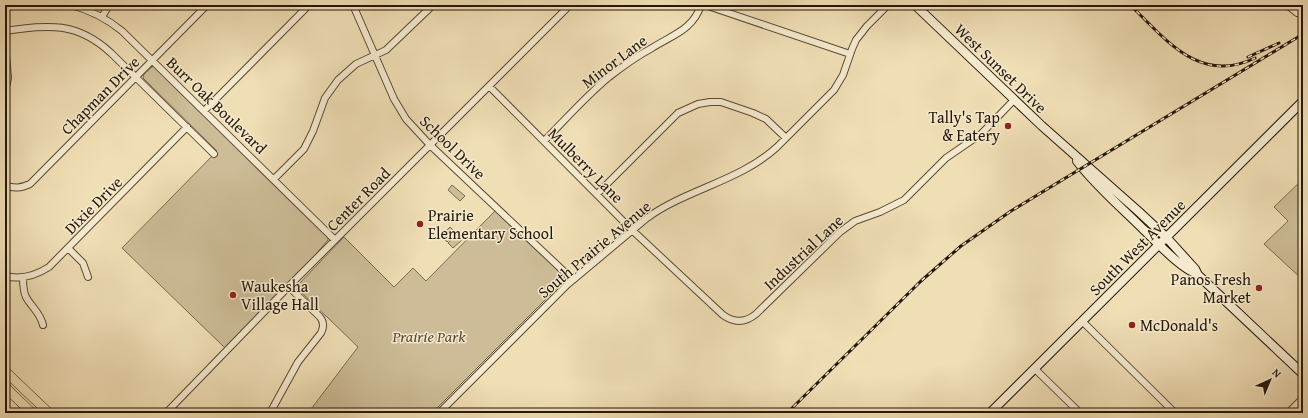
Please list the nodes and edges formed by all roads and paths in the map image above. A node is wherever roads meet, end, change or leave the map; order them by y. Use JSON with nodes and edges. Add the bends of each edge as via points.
{"nodes":[{"id":1,"x":19,"y":5,"type":"edge"},
{"id":2,"x":71,"y":5,"type":"edge"},
{"id":3,"x":109,"y":5,"type":"edge"},
{"id":4,"x":207,"y":5,"type":"edge"},
{"id":5,"x":309,"y":5,"type":"edge"},
{"id":6,"x":353,"y":5,"type":"edge"},
{"id":7,"x":433,"y":5,"type":"edge"},
{"id":8,"x":570,"y":5,"type":"edge"},
{"id":9,"x":701,"y":5,"type":"edge"},
{"id":10,"x":705,"y":5,"type":"edge"},
{"id":11,"x":888,"y":5,"type":"edge"},
{"id":12,"x":915,"y":5,"type":"edge"},
{"id":13,"x":1287,"y":5,"type":"edge"},
{"id":14,"x":5,"y":7,"type":"edge"},
{"id":15,"x":1303,"y":14,"type":"edge"},
{"id":16,"x":102,"y":17,"type":"junction"},
{"id":17,"x":5,"y":31,"type":"edge"},
{"id":18,"x":5,"y":44,"type":"edge"},
{"id":19,"x":850,"y":54,"type":"junction"},
{"id":20,"x":375,"y":55,"type":"junction"},
{"id":21,"x":153,"y":60,"type":"junction"},
{"id":22,"x":136,"y":77,"type":"junction"},
{"id":23,"x":489,"y":86,"type":"junction"},
{"id":24,"x":5,"y":91,"type":"edge"},
{"id":25,"x":1014,"y":100,"type":"junction"},
{"id":26,"x":1303,"y":101,"type":"edge"},
{"id":27,"x":204,"y":111,"type":"junction"},
{"id":28,"x":187,"y":128,"type":"junction"},
{"id":29,"x":786,"y":138,"type":"junction"},
{"id":30,"x":544,"y":141,"type":"junction"},
{"id":31,"x":430,"y":145,"type":"junction"},
{"id":32,"x":1069,"y":151,"type":"junction"},
{"id":33,"x":214,"y":154,"type":"dead end"},
{"id":34,"x":274,"y":179,"type":"junction"},
{"id":35,"x":5,"y":185,"type":"edge"},
{"id":36,"x":596,"y":194,"type":"junction"},
{"id":37,"x":632,"y":230,"type":"junction"},
{"id":38,"x":1166,"y":237,"type":"junction"},
{"id":39,"x":336,"y":240,"type":"junction"},
{"id":40,"x":1159,"y":244,"type":"junction"},
{"id":41,"x":68,"y":248,"type":"junction"},
{"id":42,"x":1198,"y":275,"type":"junction"},
{"id":43,"x":5,"y":276,"type":"edge"},
{"id":44,"x":23,"y":277,"type":"junction"},
{"id":45,"x":88,"y":277,"type":"dead end"},
{"id":46,"x":573,"y":280,"type":"junction"},
{"id":47,"x":288,"y":287,"type":"junction"},
{"id":48,"x":739,"y":321,"type":"joint"},
{"id":49,"x":1082,"y":321,"type":"junction"},
{"id":50,"x":43,"y":325,"type":"dead end"},
{"id":51,"x":1034,"y":368,"type":"junction"},
{"id":52,"x":5,"y":371,"type":"edge"},
{"id":53,"x":1303,"y":374,"type":"edge"},
{"id":54,"x":5,"y":388,"type":"edge"},
{"id":55,"x":1303,"y":398,"type":"edge"},
{"id":56,"x":32,"y":413,"type":"edge"},
{"id":57,"x":49,"y":413,"type":"edge"},
{"id":58,"x":166,"y":413,"type":"edge"},
{"id":59,"x":270,"y":413,"type":"edge"},
{"id":60,"x":439,"y":413,"type":"edge"},
{"id":61,"x":990,"y":413,"type":"edge"},
{"id":62,"x":1080,"y":413,"type":"edge"},
{"id":63,"x":1175,"y":413,"type":"edge"},
{"id":64,"x":1288,"y":413,"type":"edge"}],
"edges":[{"from":1,"to":14,"type":"street"},
{"from":2,"to":16,"type":"street","name":"Burr Oak Boulevard"},
{"from":3,"to":16,"type":"street"},
{"from":4,"to":21,"type":"street","name":"Chapman Drive"},
{"from":5,"to":27,"type":"street"},
{"from":6,"to":20,"type":"street","name":"School Drive"},
{"from":7,"to":20,"type":"street","via":[[393,44]]},
{"from":8,"to":23,"type":"street","name":"Center Road"},
{"from":9,"to":30,"type":"street","name":"Minor Lane","via":[[684,30],[636,57],[608,78]]},
{"from":10,"to":19,"type":"street"},
{"from":11,"to":19,"type":"street","name":"South Prairie Avenue","via":[[856,40]]},
{"from":12,"to":25,"type":"main road","name":"West Sunset Drive"},
{"from":13,"to":15,"type":"street","via":[[1296,13]]},
{"from":16,"to":21,"type":"street","name":"Burr Oak Boulevard","via":[[122,31]]},
{"from":17,"to":22,"type":"street","via":[[44,26],[73,30],[89,36],[104,46]]},
{"from":18,"to":24,"type":"street","via":[[8,78]]},
{"from":19,"to":29,"type":"street","name":"South Prairie Avenue","via":[[843,75],[834,90]]},
{"from":20,"to":31,"type":"street","name":"School Drive","via":[[401,111]]},
{"from":20,"to":34,"type":"street","via":[[356,64],[338,80],[325,98],[304,149]]},
{"from":21,"to":22,"type":"street","name":"Chapman Drive"},
{"from":21,"to":27,"type":"street","name":"Burr Oak Boulevard"},
{"from":22,"to":28,"type":"street"},
{"from":22,"to":35,"type":"street","name":"Chapman Drive","via":[[30,184],[19,188]]},
{"from":23,"to":30,"type":"street","name":"Mulberry Lane"},
{"from":23,"to":31,"type":"street","name":"Center Road"},
{"from":25,"to":32,"type":"main road","name":"West Sunset Drive"},
{"from":25,"to":48,"type":"street","name":"Industrial Lane","via":[[982,134],[946,158],[904,200],[849,225],[756,314],[748,320]]},
{"from":26,"to":38,"type":"main road","name":"South West Avenue"},
{"from":27,"to":34,"type":"street","name":"Burr Oak Boulevard"},
{"from":28,"to":33,"type":"street"},
{"from":28,"to":41,"type":"street","name":"Dixie Drive"},
{"from":29,"to":36,"type":"street","via":[[772,123],[753,113],[721,102],[698,104],[678,113]]},
{"from":29,"to":37,"type":"street","name":"South Prairie Avenue","via":[[756,164],[670,203]]},
{"from":30,"to":36,"type":"street","name":"Mulberry Lane"},
{"from":31,"to":39,"type":"street","name":"Center Road"},
{"from":31,"to":46,"type":"street","name":"School Drive"},
{"from":32,"to":38,"type":"main road","name":"West Sunset Drive","via":[[1087,164]]},
{"from":32,"to":40,"type":"main road","name":"West Sunset Drive","via":[[1096,182]]},
{"from":34,"to":39,"type":"street","name":"Burr Oak Boulevard"},
{"from":36,"to":37,"type":"street","name":"Mulberry Lane"},
{"from":37,"to":46,"type":"street","name":"South Prairie Avenue"},
{"from":37,"to":48,"type":"street","name":"Mulberry Lane","via":[[723,315],[730,320]]},
{"from":38,"to":40,"type":"main road","name":"South West Avenue"},
{"from":38,"to":42,"type":"main road","name":"West Sunset Drive"},
{"from":39,"to":47,"type":"street","name":"Center Road"},
{"from":40,"to":42,"type":"main road","name":"West Sunset Drive"},
{"from":40,"to":49,"type":"main road","name":"South West Avenue"},
{"from":41,"to":44,"type":"street","name":"Dixie Drive","via":[[49,267],[39,273]]},
{"from":41,"to":45,"type":"street","via":[[83,263]]},
{"from":42,"to":53,"type":"main road","name":"West Sunset Drive"},
{"from":43,"to":44,"type":"street","name":"Dixie Drive"},
{"from":44,"to":50,"type":"street","via":[[27,298],[40,314]]},
{"from":46,"to":60,"type":"street","name":"South Prairie Avenue"},
{"from":47,"to":58,"type":"street","name":"Center Road"},
{"from":47,"to":59,"type":"street","via":[[320,317],[324,327],[298,362]]},
{"from":49,"to":51,"type":"main road","name":"South West Avenue"},
{"from":49,"to":63,"type":"street"},
{"from":51,"to":61,"type":"main road","name":"South West Avenue"},
{"from":51,"to":62,"type":"street"},
{"from":52,"to":57,"type":"main road"},
{"from":54,"to":56,"type":"main road"},
{"from":55,"to":64,"type":"street"}]}
